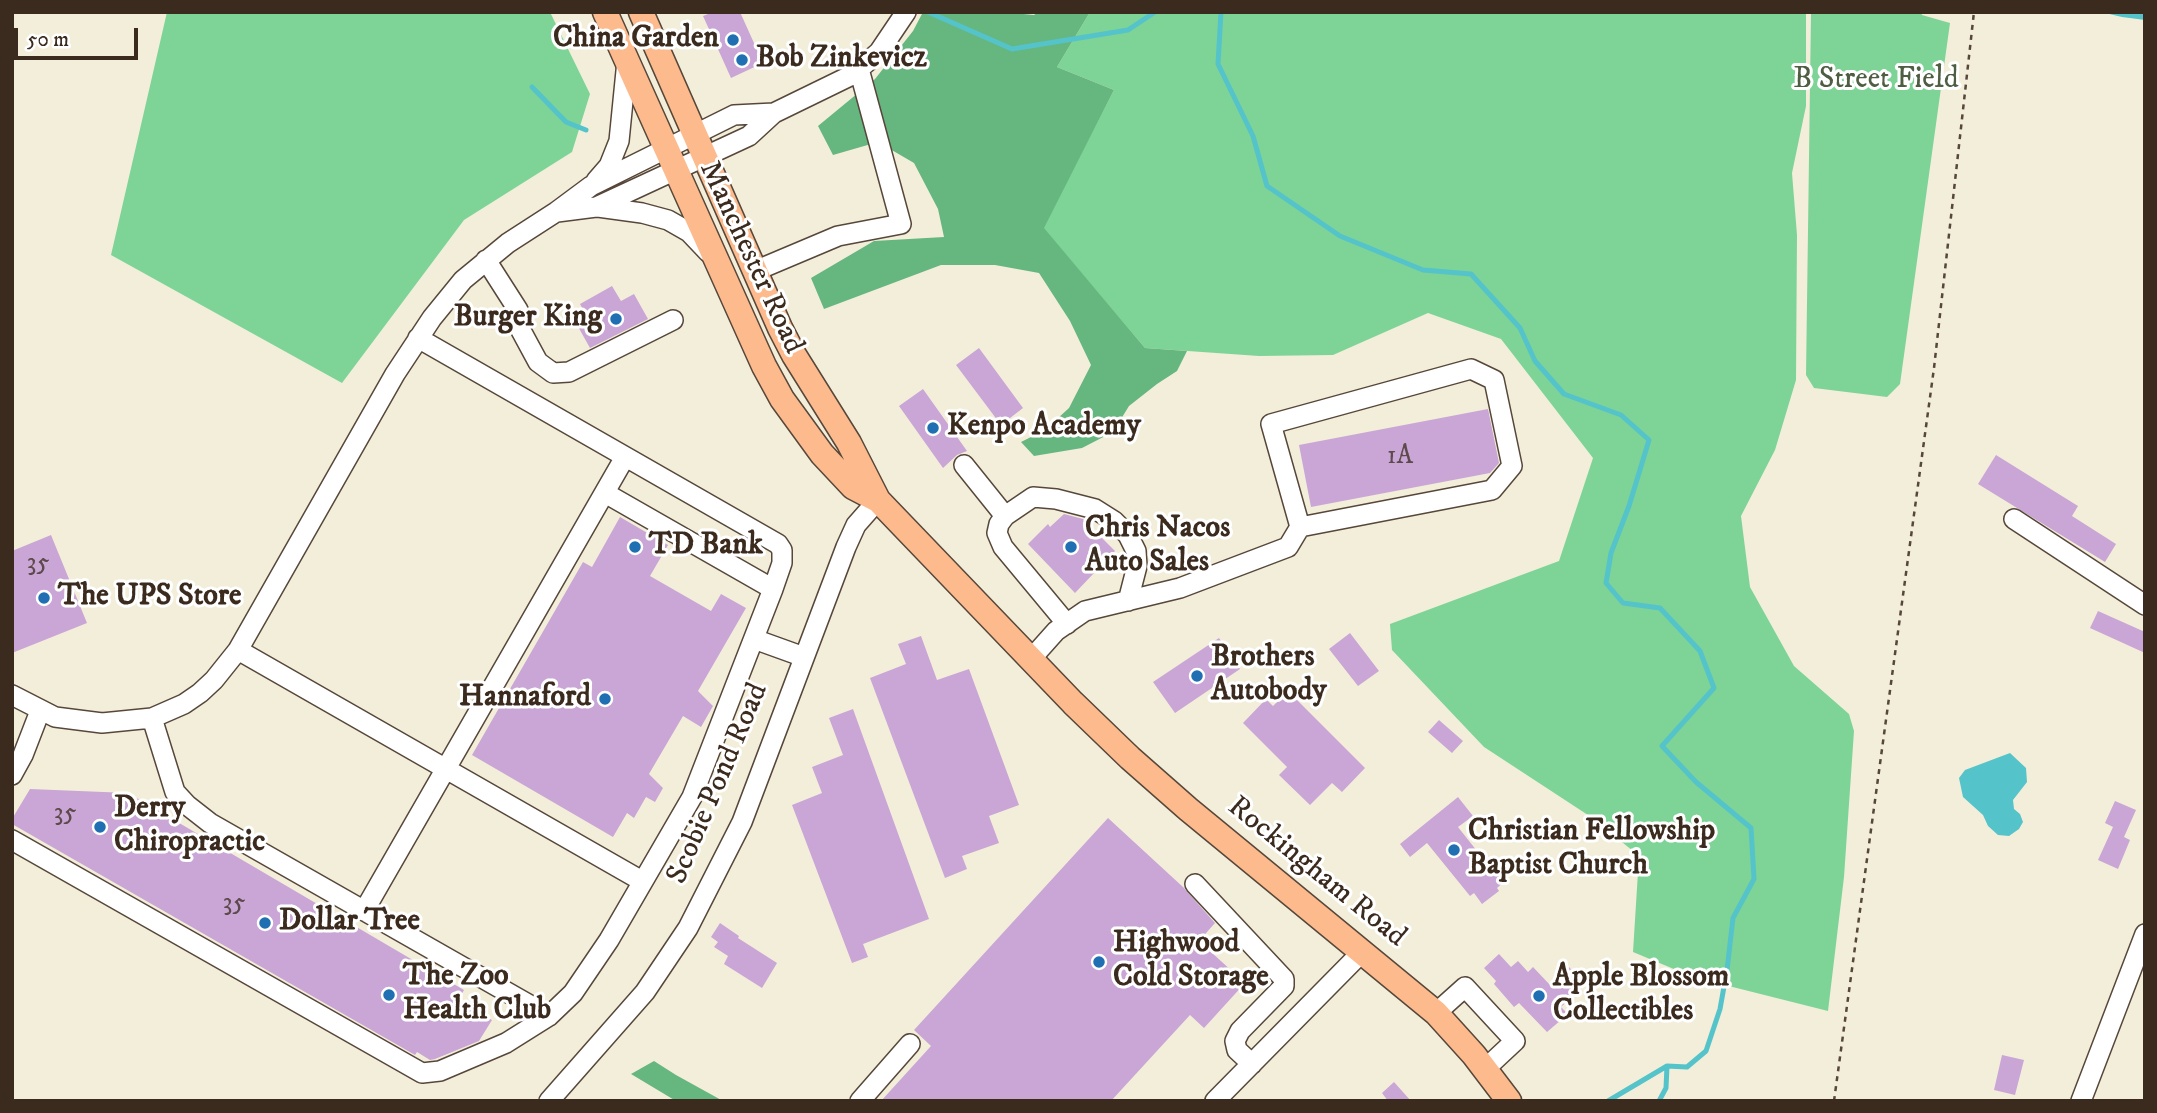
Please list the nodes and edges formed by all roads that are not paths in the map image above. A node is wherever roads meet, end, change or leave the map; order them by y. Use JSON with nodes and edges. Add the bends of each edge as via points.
{"nodes":[{"id":1,"x":605,"y":12,"type":"edge"},
{"id":2,"x":641,"y":12,"type":"edge"},
{"id":3,"x":904,"y":15,"type":"edge"},
{"id":4,"x":627,"y":60,"type":"junction"},
{"id":5,"x":859,"y":69,"type":"junction"},
{"id":6,"x":774,"y":113,"type":"junction"},
{"id":7,"x":695,"y":134,"type":"junction"},
{"id":8,"x":666,"y":149,"type":"junction"},
{"id":9,"x":705,"y":158,"type":"junction"},
{"id":10,"x":676,"y":172,"type":"junction"},
{"id":11,"x":591,"y":186,"type":"junction"},
{"id":12,"x":596,"y":207,"type":"junction"},
{"id":13,"x":556,"y":212,"type":"junction"},
{"id":14,"x":486,"y":260,"type":"junction"},
{"id":15,"x":716,"y":261,"type":"junction"},
{"id":16,"x":755,"y":271,"type":"junction"},
{"id":17,"x":673,"y":320,"type":"dead end"},
{"id":18,"x":418,"y":338,"type":"junction"},
{"id":19,"x":625,"y":457,"type":"junction"},
{"id":20,"x":964,"y":465,"type":"dead end"},
{"id":21,"x":605,"y":493,"type":"junction"},
{"id":22,"x":878,"y":500,"type":"junction"},
{"id":23,"x":1005,"y":516,"type":"junction"},
{"id":24,"x":2014,"y":519,"type":"dead end"},
{"id":25,"x":1300,"y":527,"type":"junction"},
{"id":26,"x":773,"y":589,"type":"junction"},
{"id":27,"x":1128,"y":601,"type":"junction"},
{"id":28,"x":2145,"y":605,"type":"edge"},
{"id":29,"x":1067,"y":624,"type":"junction"},
{"id":30,"x":754,"y":639,"type":"junction"},
{"id":31,"x":238,"y":650,"type":"junction"},
{"id":32,"x":804,"y":657,"type":"junction"},
{"id":33,"x":1031,"y":659,"type":"junction"},
{"id":34,"x":12,"y":695,"type":"edge"},
{"id":35,"x":1073,"y":704,"type":"joint"},
{"id":36,"x":40,"y":711,"type":"junction"},
{"id":37,"x":152,"y":718,"type":"junction"},
{"id":38,"x":446,"y":769,"type":"junction"},
{"id":39,"x":12,"y":775,"type":"edge"},
{"id":40,"x":12,"y":840,"type":"edge"},
{"id":41,"x":642,"y":881,"type":"junction"},
{"id":42,"x":1195,"y":884,"type":"dead end"},
{"id":43,"x":364,"y":911,"type":"junction"},
{"id":44,"x":2145,"y":934,"type":"edge"},
{"id":45,"x":1363,"y":951,"type":"junction"},
{"id":46,"x":1436,"y":1013,"type":"junction"},
{"id":47,"x":549,"y":1016,"type":"junction"},
{"id":48,"x":910,"y":1044,"type":"dead end"},
{"id":49,"x":1252,"y":1064,"type":"junction"},
{"id":50,"x":1485,"y":1069,"type":"junction"},
{"id":51,"x":549,"y":1101,"type":"edge"},
{"id":52,"x":860,"y":1101,"type":"edge"},
{"id":53,"x":1215,"y":1101,"type":"edge"},
{"id":54,"x":1509,"y":1101,"type":"edge"},
{"id":55,"x":2081,"y":1101,"type":"edge"}],
"edges":[{"from":1,"to":4,"type":"main road","name":"Manchester Road"},
{"from":2,"to":7,"type":"main road","name":"Manchester Road"},
{"from":3,"to":5,"type":"street","via":[[879,52]]},
{"from":4,"to":8,"type":"main road","name":"Manchester Road"},
{"from":4,"to":11,"type":"street","via":[[619,141],[609,166]]},
{"from":5,"to":6,"type":"street"},
{"from":5,"to":16,"type":"street","via":[[901,224],[838,236]]},
{"from":6,"to":7,"type":"street","via":[[734,115]]},
{"from":6,"to":9,"type":"street","via":[[749,136]]},
{"from":7,"to":8,"type":"street"},
{"from":7,"to":9,"type":"main road","name":"Manchester Road"},
{"from":8,"to":10,"type":"main road","name":"Manchester Road"},
{"from":8,"to":11,"type":"street"},
{"from":9,"to":10,"type":"street"},
{"from":9,"to":16,"type":"main road","name":"Manchester Road"},
{"from":10,"to":12,"type":"street"},
{"from":10,"to":15,"type":"main road","name":"Manchester Road"},
{"from":11,"to":13,"type":"street"},
{"from":12,"to":13,"type":"street"},
{"from":12,"to":15,"type":"street","via":[[674,222]]},
{"from":13,"to":14,"type":"street"},
{"from":14,"to":17,"type":"street","via":[[518,310],[518,325],[538,362],[556,374],[569,372]]},
{"from":14,"to":18,"type":"street","via":[[463,280]]},
{"from":15,"to":22,"type":"main road","name":"Manchester Road","via":[[782,399],[840,474]]},
{"from":16,"to":22,"type":"main road","name":"Manchester Road","via":[[794,355]]},
{"from":18,"to":19,"type":"street"},
{"from":18,"to":31,"type":"street"},
{"from":19,"to":21,"type":"street"},
{"from":19,"to":26,"type":"street","via":[[778,544],[784,557]]},
{"from":20,"to":23,"type":"street"},
{"from":21,"to":26,"type":"street"},
{"from":21,"to":38,"type":"street"},
{"from":22,"to":32,"type":"street","name":"Scobie Pond Road","via":[[856,525]]},
{"from":22,"to":33,"type":"main road","name":"Manchester Road"},
{"from":23,"to":27,"type":"street","via":[[1033,497],[1078,503],[1114,521],[1136,551]]},
{"from":23,"to":29,"type":"street","via":[[998,533],[1003,547]]},
{"from":24,"to":28,"type":"street"},
{"from":25,"to":25,"type":"street","via":[[1492,490],[1512,466],[1494,380],[1471,369],[1271,424]]},
{"from":25,"to":27,"type":"street","via":[[1288,547],[1180,588]]},
{"from":26,"to":30,"type":"street"},
{"from":27,"to":29,"type":"street","via":[[1085,611]]},
{"from":29,"to":33,"type":"street"},
{"from":30,"to":32,"type":"street"},
{"from":30,"to":41,"type":"street","via":[[692,797]]},
{"from":31,"to":37,"type":"street","via":[[200,693]]},
{"from":31,"to":38,"type":"street"},
{"from":32,"to":51,"type":"street","name":"Scobie Pond Road","via":[[742,822],[688,928],[645,992]]},
{"from":33,"to":35,"type":"main road","name":"Manchester Road"},
{"from":34,"to":36,"type":"street"},
{"from":35,"to":45,"type":"main road","name":"Rockingham Road","via":[[1188,810]]},
{"from":36,"to":37,"type":"street","via":[[102,723]]},
{"from":36,"to":39,"type":"street"},
{"from":37,"to":43,"type":"street","via":[[175,792],[187,805]]},
{"from":38,"to":41,"type":"street"},
{"from":38,"to":43,"type":"street"},
{"from":40,"to":47,"type":"street","via":[[422,1073],[440,1071],[506,1043]]},
{"from":41,"to":47,"type":"street","via":[[573,993]]},
{"from":42,"to":49,"type":"street","via":[[1284,979],[1284,986],[1235,1041],[1237,1050]]},
{"from":43,"to":47,"type":"street"},
{"from":44,"to":55,"type":"street"},
{"from":45,"to":46,"type":"main road","name":"Rockingham Road"},
{"from":45,"to":49,"type":"street"},
{"from":46,"to":50,"type":"main road","name":"Rockingham Road"},
{"from":46,"to":50,"type":"street","via":[[1465,987],[1515,1041]]},
{"from":48,"to":52,"type":"street"},
{"from":49,"to":53,"type":"street"},
{"from":50,"to":54,"type":"main road","name":"Rockingham Road"}]}
